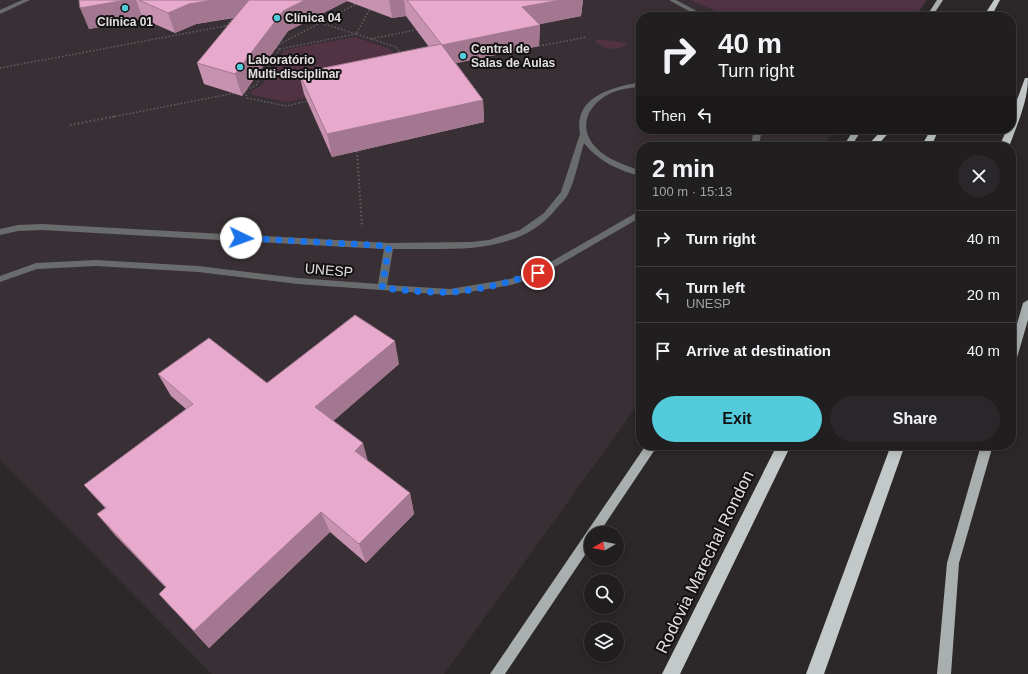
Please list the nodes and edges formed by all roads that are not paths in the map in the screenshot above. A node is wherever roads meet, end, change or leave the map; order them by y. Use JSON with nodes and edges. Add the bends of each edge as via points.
{"nodes":[{"id":1,"x":27,"y":0,"type":"edge"},
{"id":2,"x":672,"y":0,"type":"edge"},
{"id":3,"x":940,"y":0,"type":"edge"},
{"id":4,"x":997,"y":0,"type":"edge"},
{"id":5,"x":0,"y":12,"type":"edge"},
{"id":6,"x":695,"y":12,"type":"edge"},
{"id":7,"x":932,"y":12,"type":"edge"},
{"id":8,"x":990,"y":12,"type":"edge"},
{"id":9,"x":1028,"y":80,"type":"edge"},
{"id":10,"x":636,"y":85,"type":"edge"},
{"id":11,"x":1016,"y":115,"type":"edge"},
{"id":12,"x":884,"y":134,"type":"edge"},
{"id":13,"x":583,"y":136,"type":"junction"},
{"id":14,"x":876,"y":142,"type":"edge"},
{"id":15,"x":636,"y":172,"type":"edge"},
{"id":16,"x":636,"y":217,"type":"edge"},
{"id":17,"x":0,"y":232,"type":"edge"},
{"id":18,"x":389,"y":246,"type":"junction"},
{"id":19,"x":0,"y":279,"type":"edge"},
{"id":20,"x":382,"y":288,"type":"junction"},
{"id":21,"x":1028,"y":303,"type":"edge"},
{"id":22,"x":1016,"y":345,"type":"edge"},
{"id":23,"x":649,"y":450,"type":"edge"},
{"id":24,"x":782,"y":450,"type":"edge"},
{"id":25,"x":896,"y":450,"type":"edge"},
{"id":26,"x":986,"y":450,"type":"edge"},
{"id":27,"x":597,"y":526,"type":"edge"},
{"id":28,"x":584,"y":546,"type":"edge"},
{"id":29,"x":497,"y":674,"type":"edge"},
{"id":30,"x":671,"y":674,"type":"edge"},
{"id":31,"x":815,"y":674,"type":"edge"},
{"id":32,"x":944,"y":674,"type":"edge"}],
"edges":[{"from":1,"to":5,"type":"street"},
{"from":2,"to":6,"type":"street"},
{"from":3,"to":7,"type":"main road"},
{"from":4,"to":8,"type":"highway"},
{"from":9,"to":11,"type":"highway"},
{"from":10,"to":13,"type":"street","name":"UNESP","via":[[608,92],[590,104],[582,119]]},
{"from":12,"to":14,"type":"highway"},
{"from":13,"to":15,"type":"street","via":[[595,151],[615,164]]},
{"from":13,"to":18,"type":"street","name":"UNESP","via":[[564,193],[548,215],[536,224],[490,243]]},
{"from":16,"to":20,"type":"street","name":"UNESP","via":[[538,273],[510,282],[450,292]]},
{"from":17,"to":18,"type":"street","name":"UNESP","via":[[42,227]]},
{"from":18,"to":20,"type":"street"},
{"from":19,"to":20,"type":"street","name":"UNESP","via":[[36,266],[96,263],[198,269]]},
{"from":21,"to":22,"type":"main road"},
{"from":23,"to":27,"type":"main road"},
{"from":24,"to":30,"type":"highway","name":"Rodovia Marechal Rondon"},
{"from":25,"to":31,"type":"highway"},
{"from":26,"to":32,"type":"main road","via":[[953,563]]},
{"from":28,"to":29,"type":"main road"}]}
